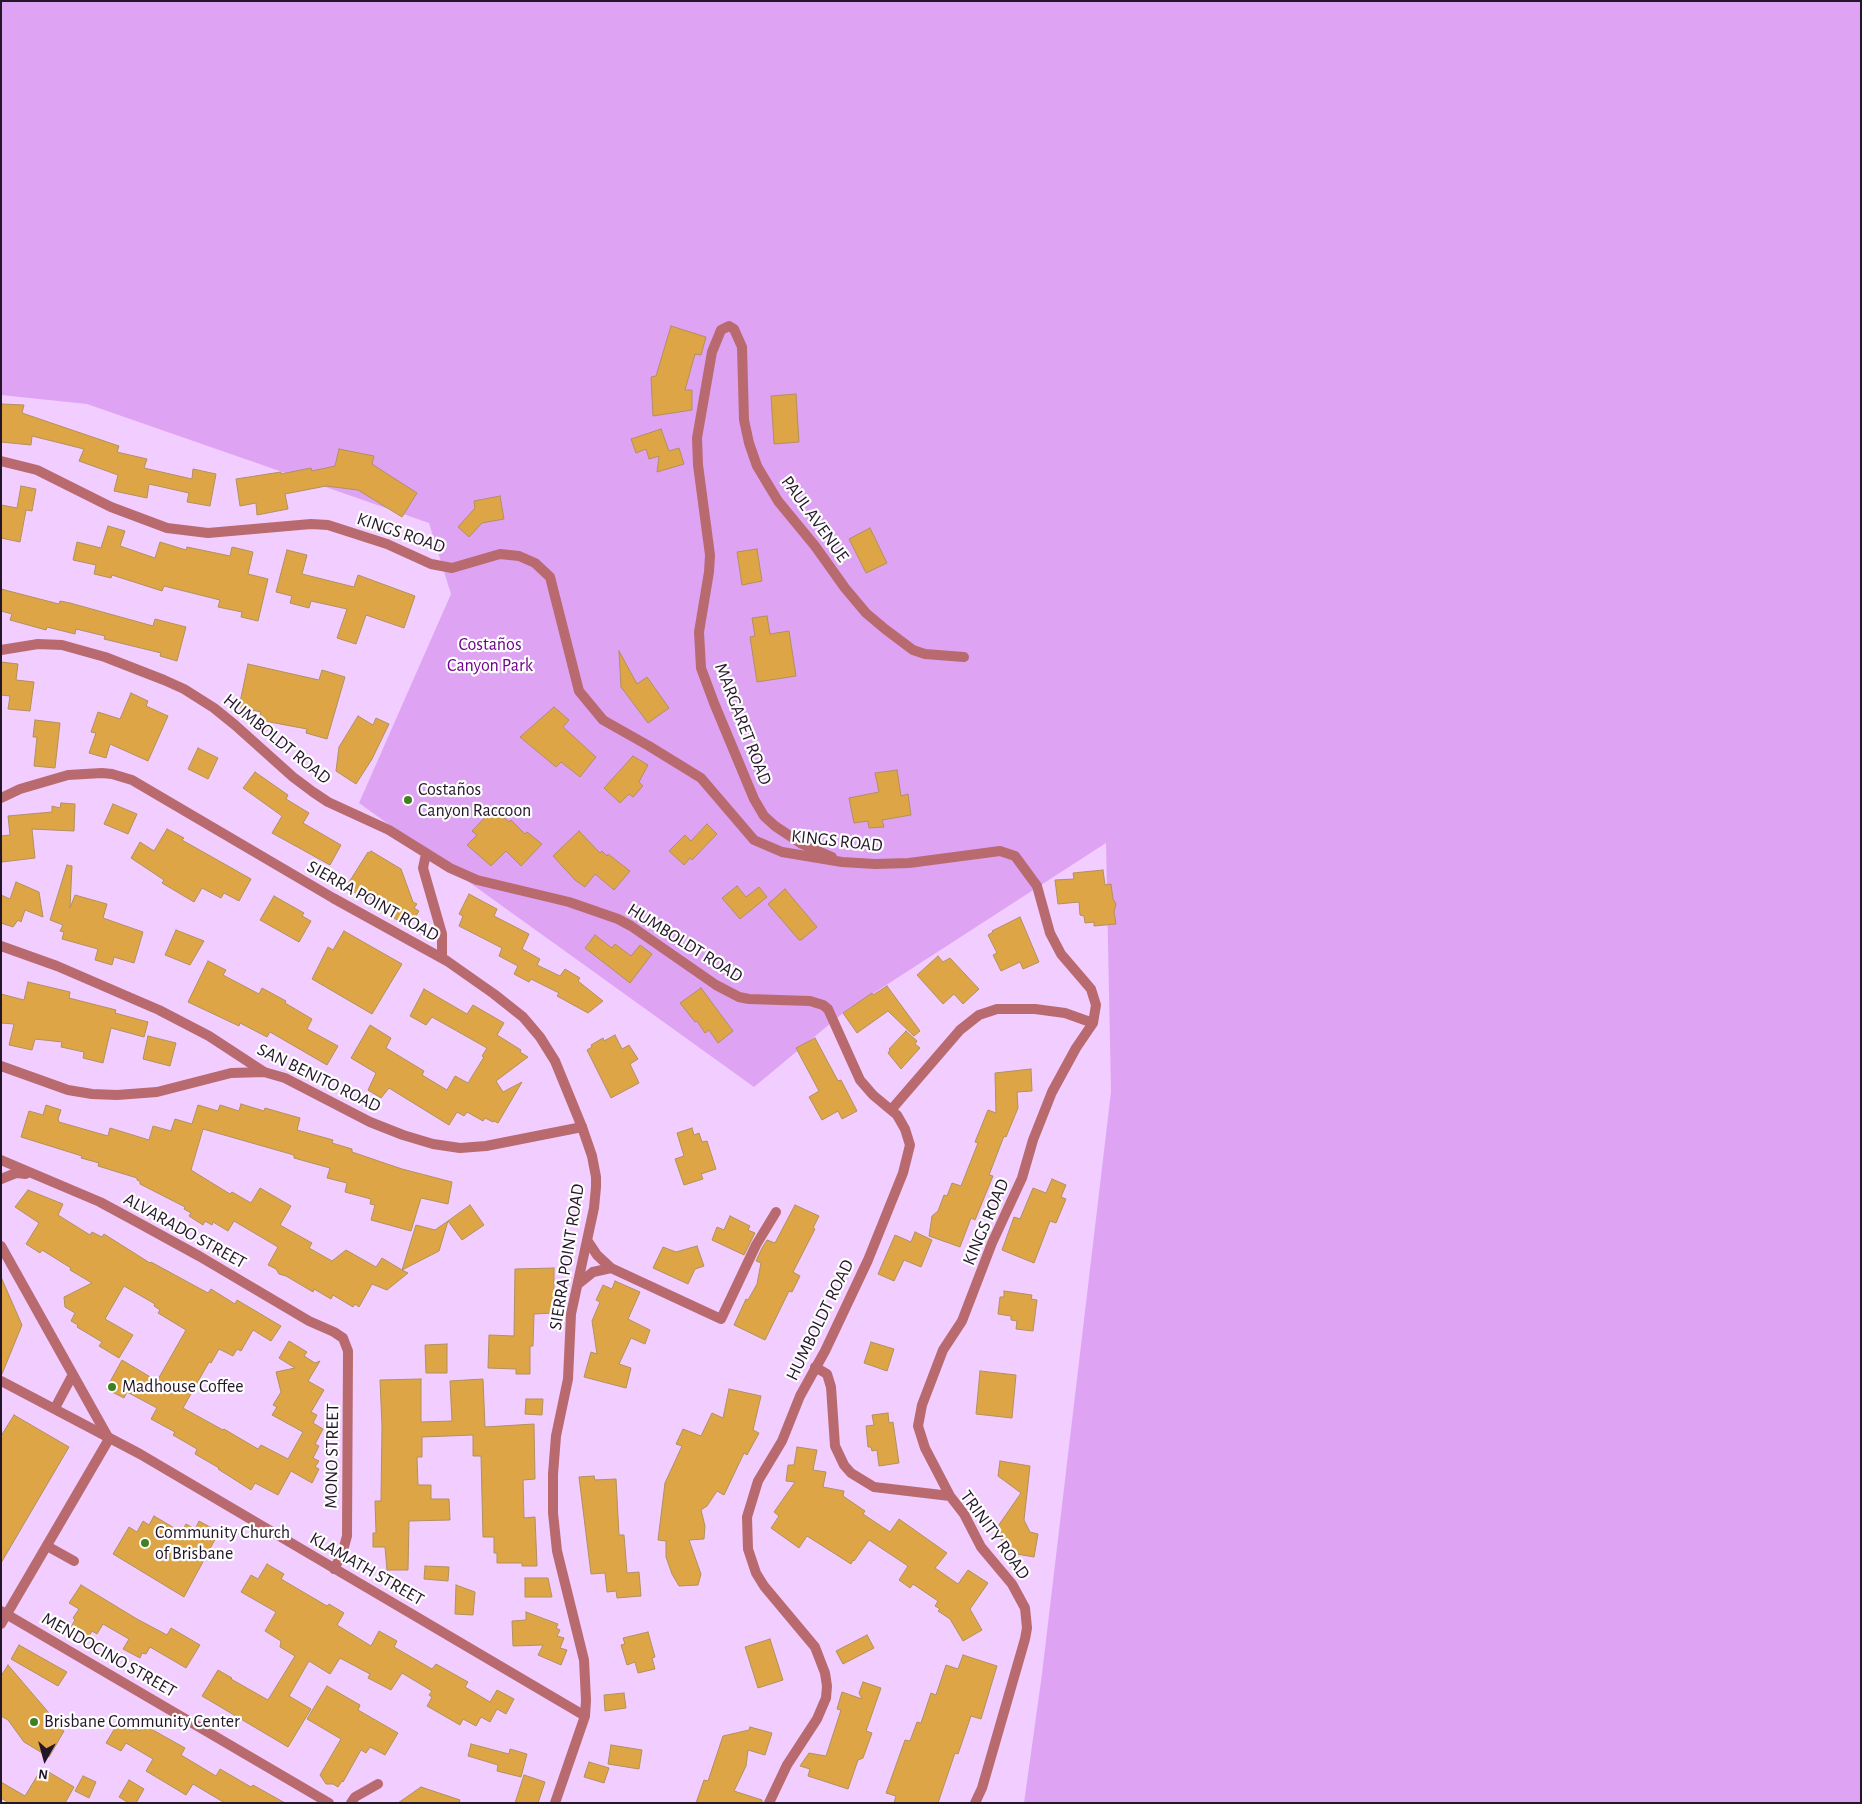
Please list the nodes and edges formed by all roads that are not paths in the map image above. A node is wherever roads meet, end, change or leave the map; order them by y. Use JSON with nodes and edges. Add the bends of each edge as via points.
{"nodes":[{"id":1,"x":734,"y":330,"type":"joint"},
{"id":2,"x":1,"y":462,"type":"edge"},
{"id":3,"x":1,"y":650,"type":"edge"},
{"id":4,"x":964,"y":657,"type":"dead end"},
{"id":5,"x":1,"y":798,"type":"edge"},
{"id":6,"x":426,"y":854,"type":"junction"},
{"id":7,"x":842,"y":862,"type":"junction"},
{"id":8,"x":1,"y":946,"type":"edge"},
{"id":9,"x":442,"y":958,"type":"junction"},
{"id":10,"x":1093,"y":1023,"type":"junction"},
{"id":11,"x":1,"y":1066,"type":"edge"},
{"id":12,"x":264,"y":1072,"type":"junction"},
{"id":13,"x":891,"y":1110,"type":"junction"},
{"id":14,"x":582,"y":1127,"type":"junction"},
{"id":15,"x":1,"y":1160,"type":"edge"},
{"id":16,"x":36,"y":1175,"type":"junction"},
{"id":17,"x":1,"y":1179,"type":"edge"},
{"id":18,"x":776,"y":1212,"type":"dead end"},
{"id":19,"x":587,"y":1240,"type":"junction"},
{"id":20,"x":1,"y":1246,"type":"edge"},
{"id":21,"x":611,"y":1268,"type":"junction"},
{"id":22,"x":578,"y":1284,"type":"junction"},
{"id":23,"x":346,"y":1342,"type":"joint"},
{"id":24,"x":815,"y":1367,"type":"junction"},
{"id":25,"x":72,"y":1376,"type":"junction"},
{"id":26,"x":1,"y":1381,"type":"edge"},
{"id":27,"x":54,"y":1408,"type":"junction"},
{"id":28,"x":109,"y":1439,"type":"junction"},
{"id":29,"x":950,"y":1496,"type":"junction"},
{"id":30,"x":47,"y":1546,"type":"junction"},
{"id":31,"x":74,"y":1561,"type":"dead end"},
{"id":32,"x":334,"y":1569,"type":"junction"},
{"id":33,"x":4,"y":1612,"type":"edge"},
{"id":34,"x":1,"y":1624,"type":"edge"},
{"id":35,"x":585,"y":1716,"type":"junction"},
{"id":36,"x":378,"y":1784,"type":"dead end"},
{"id":37,"x":329,"y":1803,"type":"edge"},
{"id":38,"x":351,"y":1803,"type":"edge"},
{"id":39,"x":555,"y":1803,"type":"edge"},
{"id":40,"x":769,"y":1803,"type":"edge"},
{"id":41,"x":975,"y":1803,"type":"edge"}],
"edges":[{"from":1,"to":4,"type":"street","name":"PAUL AVENUE","via":[[742,347],[744,420],[749,443],[757,466],[778,501],[845,588],[885,629],[913,650]]},
{"from":1,"to":7,"type":"street","name":"MARGARET ROAD","via":[[729,326],[721,330],[712,352],[697,438],[710,555],[699,632],[701,668],[764,816],[802,844]]},
{"from":2,"to":7,"type":"street","name":"KINGS ROAD","via":[[36,470],[111,507],[167,528],[208,533],[328,525],[387,544],[431,564],[452,568],[500,554],[519,556],[535,563],[550,577],[579,690],[603,720],[701,778],[754,840],[782,852]]},
{"from":3,"to":6,"type":"street","name":"HUMBOLDT ROAD","via":[[38,644],[62,645],[105,657],[184,690],[214,708],[313,792],[389,830]]},
{"from":5,"to":9,"type":"street","name":"SIERRA POINT ROAD","via":[[68,775],[102,773],[122,776]]},
{"from":6,"to":9,"type":"street","via":[[424,868],[442,934]]},
{"from":6,"to":13,"type":"street","name":"HUMBOLDT ROAD","via":[[477,880],[569,902],[618,919],[739,997],[804,1000],[823,1005],[832,1017],[860,1080]]},
{"from":7,"to":10,"type":"street","name":"KINGS ROAD","via":[[909,863],[1000,851],[1014,856],[1037,886],[1050,933],[1061,954],[1091,989],[1096,1005]]},
{"from":8,"to":12,"type":"street","name":"SAN BENITO ROAD","via":[[65,969],[159,1010],[209,1036]]},
{"from":9,"to":14,"type":"street","name":"SIERRA POINT ROAD","via":[[514,1009],[540,1037],[561,1074]]},
{"from":10,"to":13,"type":"street","via":[[1065,1013],[1035,1009],[997,1010],[979,1015],[949,1042]]},
{"from":10,"to":29,"type":"street","name":"KINGS ROAD","via":[[1052,1092],[1022,1178],[992,1243],[962,1321],[943,1350],[922,1404],[918,1426]]},
{"from":11,"to":12,"type":"street","via":[[68,1090],[117,1095],[157,1092],[231,1073]]},
{"from":12,"to":14,"type":"street","name":"SAN BENITO ROAD","via":[[285,1078],[378,1125],[434,1144],[460,1148],[486,1146]]},
{"from":13,"to":24,"type":"street","name":"HUMBOLDT ROAD","via":[[909,1139],[903,1173],[868,1260]]},
{"from":14,"to":19,"type":"street","name":"SIERRA POINT ROAD","via":[[596,1177]]},
{"from":15,"to":16,"type":"street","name":"ALVARADO STREET"},
{"from":16,"to":17,"type":"street","via":[[16,1173]]},
{"from":16,"to":23,"type":"street","name":"ALVARADO STREET","via":[[138,1222],[309,1321],[334,1332]]},
{"from":18,"to":21,"type":"street","via":[[756,1244],[721,1319]]},
{"from":19,"to":21,"type":"street"},
{"from":19,"to":22,"type":"street","name":"SIERRA POINT ROAD"},
{"from":20,"to":25,"type":"street"},
{"from":21,"to":22,"type":"street","via":[[593,1272]]},
{"from":22,"to":35,"type":"street","name":"SIERRA POINT ROAD","via":[[572,1314],[568,1379],[554,1455],[553,1513],[557,1551],[584,1660]]},
{"from":23,"to":32,"type":"street","name":"MONO STREET","via":[[349,1378],[347,1536]]},
{"from":24,"to":29,"type":"street","name":"TRINITY ROAD","via":[[827,1374],[831,1387],[835,1446],[851,1473],[874,1487]]},
{"from":24,"to":40,"type":"street","name":"HUMBOLDT ROAD","via":[[782,1440],[758,1481],[747,1517],[748,1549],[756,1573],[815,1647],[827,1686],[826,1698],[817,1719],[787,1765]]},
{"from":25,"to":27,"type":"street"},
{"from":25,"to":28,"type":"street"},
{"from":26,"to":27,"type":"street","name":"KLAMATH STREET"},
{"from":27,"to":28,"type":"street","name":"KLAMATH STREET"},
{"from":28,"to":30,"type":"street"},
{"from":28,"to":32,"type":"street","name":"KLAMATH STREET","via":[[140,1454]]},
{"from":29,"to":41,"type":"street","name":"TRINITY ROAD","via":[[964,1514],[981,1547],[1012,1584],[1025,1608],[1026,1618],[1025,1639]]},
{"from":30,"to":31,"type":"street"},
{"from":30,"to":33,"type":"street"},
{"from":32,"to":35,"type":"street","name":"KLAMATH STREET"},
{"from":33,"to":34,"type":"street"},
{"from":33,"to":37,"type":"street","name":"MENDOCINO STREET"},
{"from":35,"to":39,"type":"street","name":"SIERRA POINT ROAD"},
{"from":36,"to":38,"type":"street","via":[[355,1797]]}]}
